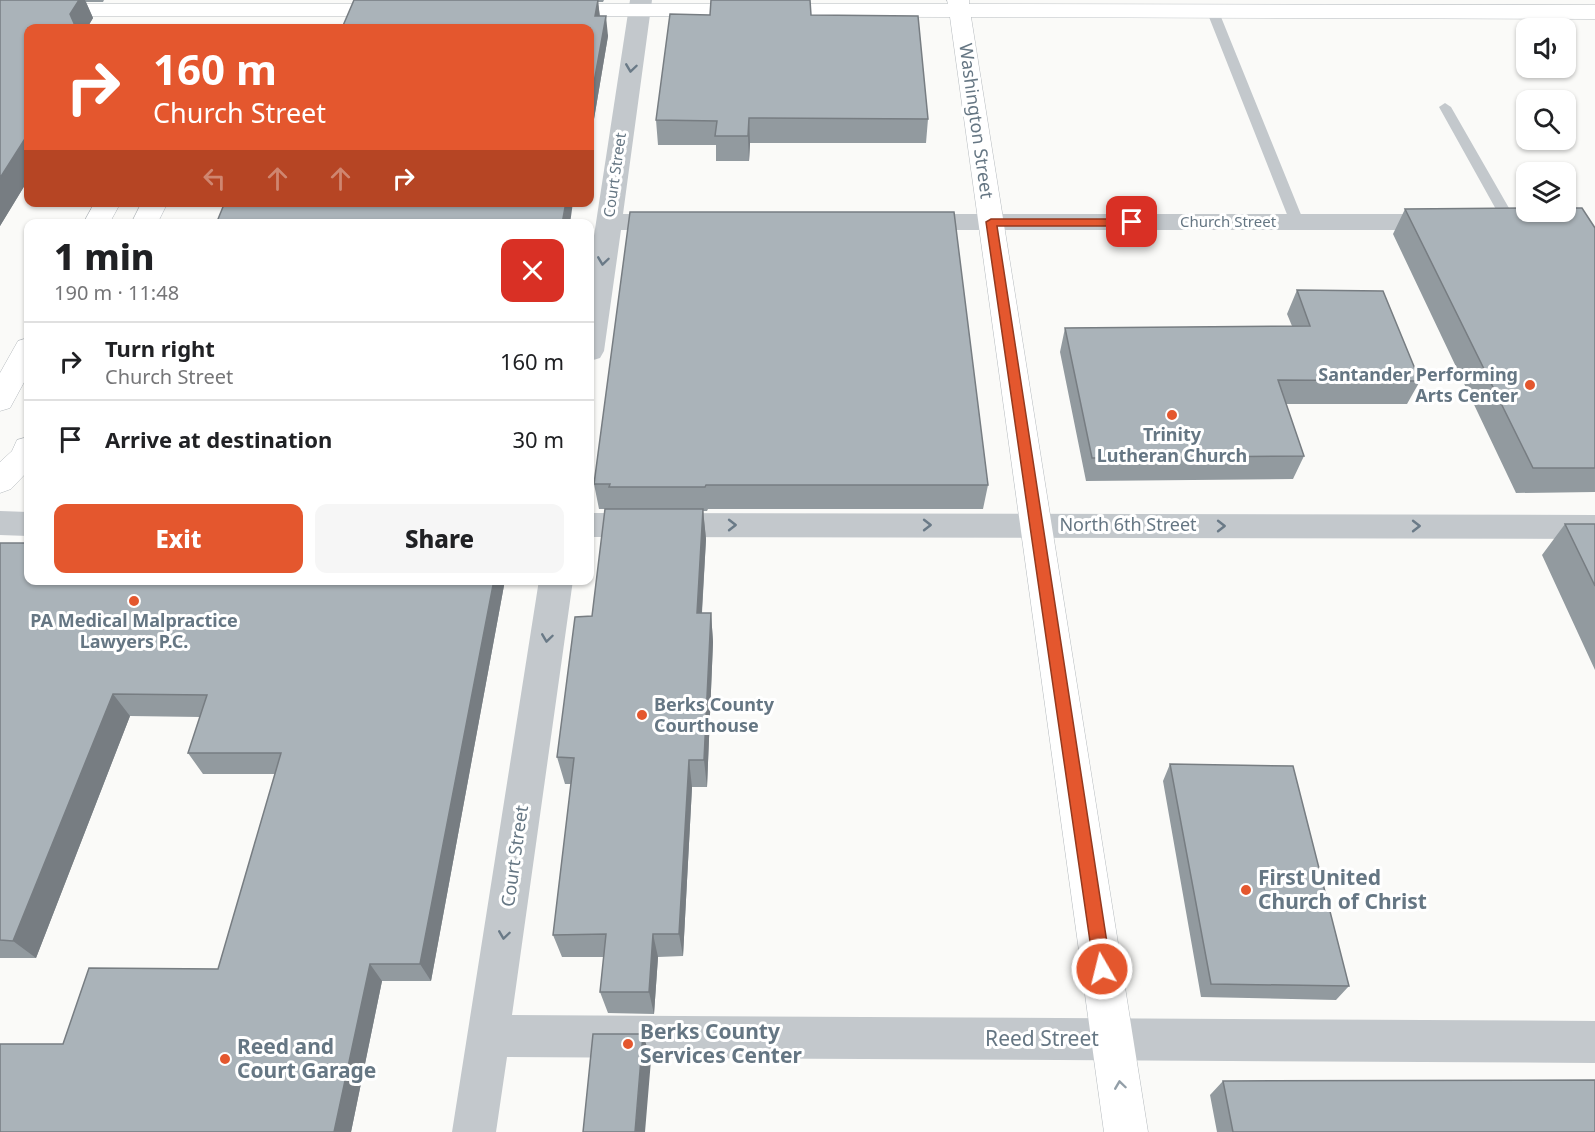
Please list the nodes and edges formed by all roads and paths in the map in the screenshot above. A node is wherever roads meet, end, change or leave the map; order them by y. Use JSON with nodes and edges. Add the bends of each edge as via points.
{"nodes":[{"id":1,"x":641,"y":5,"type":"edge"},
{"id":2,"x":959,"y":6,"type":"edge"},
{"id":3,"x":0,"y":10,"type":"edge"},
{"id":4,"x":410,"y":10,"type":"edge"},
{"id":5,"x":529,"y":10,"type":"edge"},
{"id":6,"x":1213,"y":12,"type":"junction"},
{"id":7,"x":1595,"y":12,"type":"edge"},
{"id":8,"x":210,"y":13,"type":"edge"},
{"id":9,"x":250,"y":13,"type":"edge"},
{"id":10,"x":1445,"y":107,"type":"dead end"},
{"id":11,"x":609,"y":222,"type":"junction"},
{"id":12,"x":692,"y":222,"type":"edge"},
{"id":13,"x":884,"y":222,"type":"edge"},
{"id":14,"x":991,"y":222,"type":"junction"},
{"id":15,"x":1297,"y":222,"type":"junction"},
{"id":16,"x":1498,"y":222,"type":"joint"},
{"id":17,"x":594,"y":324,"type":"edge"},
{"id":18,"x":24,"y":356,"type":"edge"},
{"id":19,"x":0,"y":401,"type":"edge"},
{"id":20,"x":24,"y":457,"type":"edge"},
{"id":21,"x":0,"y":481,"type":"edge"},
{"id":22,"x":0,"y":524,"type":"edge"},
{"id":23,"x":24,"y":524,"type":"edge"},
{"id":24,"x":594,"y":525,"type":"edge"},
{"id":25,"x":1036,"y":525,"type":"junction"},
{"id":26,"x":1595,"y":527,"type":"edge"},
{"id":27,"x":555,"y":585,"type":"edge"},
{"id":28,"x":489,"y":1036,"type":"junction"},
{"id":29,"x":1113,"y":1039,"type":"junction"},
{"id":30,"x":1595,"y":1042,"type":"edge"},
{"id":31,"x":474,"y":1132,"type":"edge"},
{"id":32,"x":1126,"y":1132,"type":"edge"}],
"edges":[{"from":1,"to":2,"type":"main road"},
{"from":1,"to":5,"type":"main road"},
{"from":1,"to":11,"type":"street","name":"Court Street","one_way":true},
{"from":2,"to":6,"type":"main road"},
{"from":2,"to":14,"type":"main road","name":"Washington Street"},
{"from":3,"to":8,"type":"main road"},
{"from":4,"to":9,"type":"main road"},
{"from":6,"to":7,"type":"main road"},
{"from":6,"to":15,"type":"lane"},
{"from":8,"to":9,"type":"main road"},
{"from":10,"to":16,"type":"lane"},
{"from":11,"to":12,"type":"street"},
{"from":11,"to":17,"type":"street","name":"Court Street","one_way":true},
{"from":13,"to":14,"type":"street","name":"Church Street"},
{"from":14,"to":15,"type":"street","name":"Church Street"},
{"from":14,"to":25,"type":"main road","name":"Washington Street"},
{"from":15,"to":16,"type":"street","name":"Church Street"},
{"from":18,"to":19,"type":"main road"},
{"from":20,"to":21,"type":"main road"},
{"from":22,"to":23,"type":"street"},
{"from":24,"to":25,"type":"street","name":"North 6th Street","one_way":true},
{"from":25,"to":26,"type":"street","name":"North 6th Street","one_way":true},
{"from":25,"to":29,"type":"main road","name":"Washington Street"},
{"from":27,"to":28,"type":"street","name":"Court Street","one_way":true},
{"from":28,"to":29,"type":"street","name":"Reed Street"},
{"from":28,"to":31,"type":"street","name":"Court Street"},
{"from":29,"to":30,"type":"street","name":"Reed Street"},
{"from":32,"to":29,"type":"main road","name":"Washington Street","one_way":true}]}
